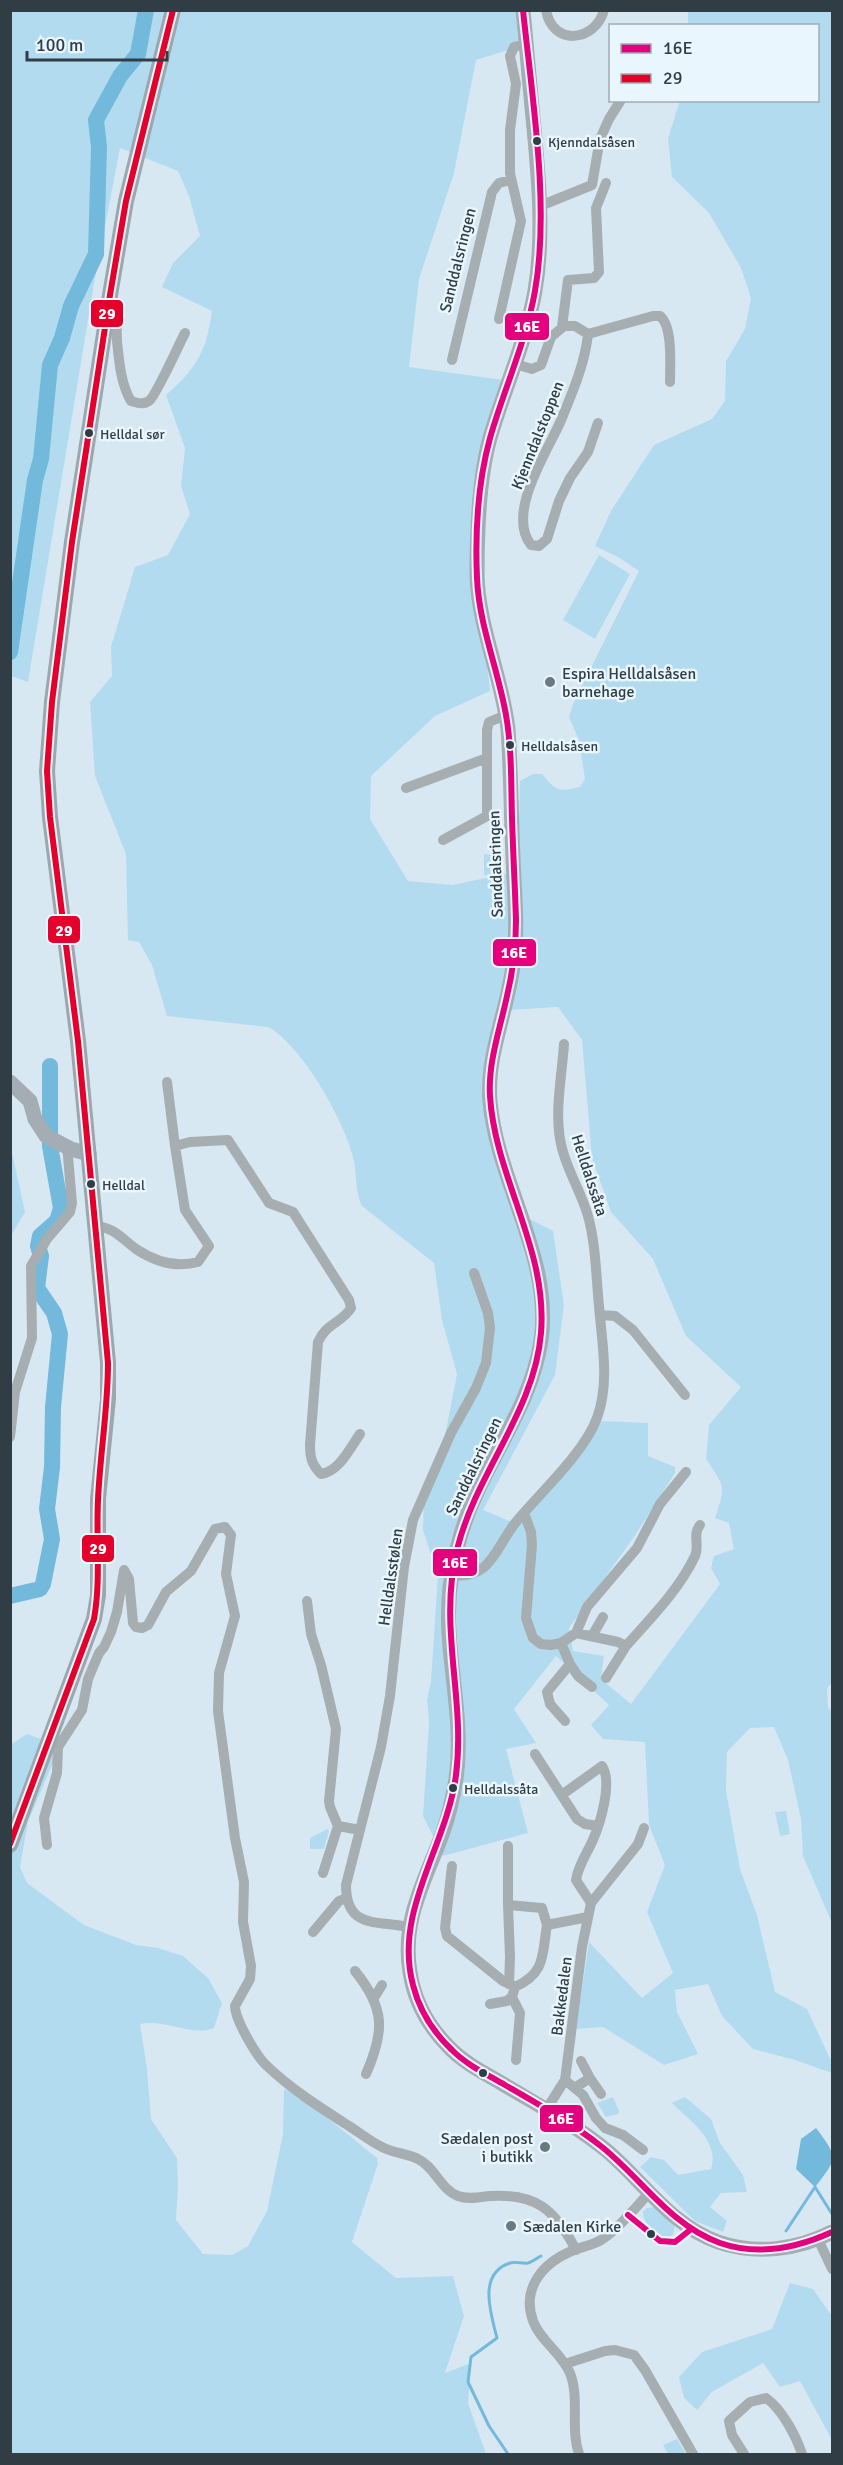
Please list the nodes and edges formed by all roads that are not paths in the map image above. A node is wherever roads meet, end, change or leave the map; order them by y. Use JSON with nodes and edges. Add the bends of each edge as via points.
{"nodes":[{"id":1,"x":172,"y":10,"type":"edge"},
{"id":2,"x":523,"y":10,"type":"edge"},
{"id":3,"x":546,"y":10,"type":"edge"},
{"id":4,"x":604,"y":10,"type":"edge"},
{"id":5,"x":526,"y":44,"type":"junction"},
{"id":6,"x":620,"y":102,"type":"edge"},
{"id":7,"x":510,"y":180,"type":"junction"},
{"id":8,"x":606,"y":183,"type":"dead end"},
{"id":9,"x":540,"y":206,"type":"junction"},
{"id":10,"x":110,"y":295,"type":"junction"},
{"id":11,"x":500,"y":319,"type":"dead end"},
{"id":12,"x":562,"y":327,"type":"junction"},
{"id":13,"x":185,"y":333,"type":"dead end"},
{"id":14,"x":588,"y":334,"type":"junction"},
{"id":15,"x":452,"y":360,"type":"dead end"},
{"id":16,"x":515,"y":364,"type":"junction"},
{"id":17,"x":670,"y":382,"type":"dead end"},
{"id":18,"x":598,"y":423,"type":"dead end"},
{"id":19,"x":506,"y":715,"type":"junction"},
{"id":20,"x":487,"y":758,"type":"junction"},
{"id":21,"x":406,"y":788,"type":"dead end"},
{"id":22,"x":443,"y":840,"type":"dead end"},
{"id":23,"x":564,"y":1044,"type":"dead end"},
{"id":24,"x":10,"y":1082,"type":"edge"},
{"id":25,"x":167,"y":1082,"type":"dead end"},
{"id":26,"x":57,"y":1141,"type":"junction"},
{"id":27,"x":88,"y":1146,"type":"junction"},
{"id":28,"x":175,"y":1146,"type":"junction"},
{"id":29,"x":96,"y":1226,"type":"junction"},
{"id":30,"x":474,"y":1273,"type":"dead end"},
{"id":31,"x":600,"y":1315,"type":"junction"},
{"id":32,"x":685,"y":1395,"type":"dead end"},
{"id":33,"x":360,"y":1434,"type":"dead end"},
{"id":34,"x":10,"y":1437,"type":"edge"},
{"id":35,"x":686,"y":1472,"type":"dead end"},
{"id":36,"x":524,"y":1513,"type":"junction"},
{"id":37,"x":700,"y":1525,"type":"dead end"},
{"id":38,"x":452,"y":1575,"type":"junction"},
{"id":39,"x":307,"y":1601,"type":"dead end"},
{"id":40,"x":603,"y":1617,"type":"dead end"},
{"id":41,"x":90,"y":1632,"type":"junction"},
{"id":42,"x":576,"y":1633,"type":"junction"},
{"id":43,"x":592,"y":1636,"type":"junction"},
{"id":44,"x":107,"y":1640,"type":"junction"},
{"id":45,"x":561,"y":1643,"type":"junction"},
{"id":46,"x":626,"y":1646,"type":"junction"},
{"id":47,"x":570,"y":1664,"type":"junction"},
{"id":48,"x":606,"y":1678,"type":"dead end"},
{"id":49,"x":592,"y":1687,"type":"dead end"},
{"id":50,"x":565,"y":1721,"type":"dead end"},
{"id":51,"x":535,"y":1754,"type":"dead end"},
{"id":52,"x":563,"y":1794,"type":"junction"},
{"id":53,"x":338,"y":1826,"type":"junction"},
{"id":54,"x":598,"y":1826,"type":"junction"},
{"id":55,"x":644,"y":1828,"type":"dead end"},
{"id":56,"x":360,"y":1830,"type":"junction"},
{"id":57,"x":10,"y":1845,"type":"edge"},
{"id":58,"x":47,"y":1845,"type":"dead end"},
{"id":59,"x":508,"y":1846,"type":"dead end"},
{"id":60,"x":452,"y":1866,"type":"dead end"},
{"id":61,"x":324,"y":1873,"type":"dead end"},
{"id":62,"x":346,"y":1898,"type":"junction"},
{"id":63,"x":591,"y":1903,"type":"junction"},
{"id":64,"x":508,"y":1905,"type":"junction"},
{"id":65,"x":588,"y":1917,"type":"junction"},
{"id":66,"x":548,"y":1925,"type":"junction"},
{"id":67,"x":408,"y":1927,"type":"junction"},
{"id":68,"x":313,"y":1932,"type":"dead end"},
{"id":69,"x":355,"y":1971,"type":"dead end"},
{"id":70,"x":382,"y":1985,"type":"dead end"},
{"id":71,"x":512,"y":1990,"type":"junction"},
{"id":72,"x":374,"y":1998,"type":"junction"},
{"id":73,"x":490,"y":2004,"type":"dead end"},
{"id":74,"x":516,"y":2060,"type":"dead end"},
{"id":75,"x":581,"y":2061,"type":"dead end"},
{"id":76,"x":366,"y":2074,"type":"dead end"},
{"id":77,"x":590,"y":2078,"type":"junction"},
{"id":78,"x":565,"y":2080,"type":"junction"},
{"id":79,"x":576,"y":2087,"type":"junction"},
{"id":80,"x":601,"y":2094,"type":"dead end"},
{"id":81,"x":546,"y":2110,"type":"junction"},
{"id":82,"x":643,"y":2150,"type":"dead end"},
{"id":83,"x":649,"y":2193,"type":"junction"},
{"id":84,"x":832,"y":2232,"type":"edge"},
{"id":85,"x":818,"y":2239,"type":"junction"},
{"id":86,"x":576,"y":2250,"type":"junction"},
{"id":87,"x":832,"y":2268,"type":"edge"},
{"id":88,"x":565,"y":2364,"type":"junction"},
{"id":89,"x":579,"y":2454,"type":"edge"},
{"id":90,"x":693,"y":2454,"type":"edge"},
{"id":91,"x":744,"y":2454,"type":"edge"},
{"id":92,"x":802,"y":2454,"type":"edge"}],
"edges":[{"from":1,"to":10,"type":"main road","via":[[126,201]]},
{"from":2,"to":5,"type":"main road","name":"Sanddalsringen"},
{"from":3,"to":4,"type":"street","via":[[552,26],[574,36],[593,30]]},
{"from":5,"to":7,"type":"street","via":[[514,47],[510,56],[516,84],[510,130]]},
{"from":5,"to":9,"type":"main road","name":"Sanddalsringen"},
{"from":6,"to":9,"type":"street","via":[[600,139],[592,185]]},
{"from":7,"to":11,"type":"street","via":[[521,221]]},
{"from":7,"to":15,"type":"street","name":"Sanddalsringen","via":[[499,183],[492,192]]},
{"from":8,"to":12,"type":"street","name":"Kjenndalstoppen","via":[[596,208],[599,272],[594,278],[568,280]]},
{"from":9,"to":16,"type":"main road","name":"Sanddalsringen","via":[[535,288]]},
{"from":10,"to":13,"type":"street","via":[[117,306],[118,351],[125,392],[131,401],[141,404],[159,390],[161,378]]},
{"from":10,"to":27,"type":"main road","via":[[72,542],[47,771]]},
{"from":12,"to":14,"type":"street","via":[[575,326]]},
{"from":12,"to":16,"type":"street","name":"Kjenndalstoppen","via":[[551,337],[541,365],[532,369]]},
{"from":14,"to":17,"type":"street","via":[[660,316],[668,332]]},
{"from":14,"to":18,"type":"street","name":"Kjenndalstoppen","via":[[583,363],[562,419],[537,466],[527,496],[524,522],[531,545],[539,546],[547,539],[570,478],[588,452]]},
{"from":16,"to":19,"type":"main road","name":"Sanddalsringen","via":[[486,458],[477,558],[480,607]]},
{"from":19,"to":20,"type":"street","name":"Sanddalsringen","via":[[489,722]]},
{"from":19,"to":38,"type":"main road","name":"Sanddalsringen","via":[[515,945],[513,972],[492,1064],[490,1097],[495,1129],[537,1269],[542,1331],[527,1394],[470,1507]]},
{"from":20,"to":21,"type":"street"},
{"from":20,"to":22,"type":"street","name":"Sanddalsringen","via":[[487,816]]},
{"from":23,"to":31,"type":"street","name":"Helldalssåta","via":[[560,1142],[593,1236]]},
{"from":24,"to":26,"type":"main road","via":[[30,1101],[35,1119]]},
{"from":25,"to":28,"type":"street"},
{"from":26,"to":27,"type":"main road","via":[[74,1140]]},
{"from":26,"to":34,"type":"street","via":[[72,1203],[70,1212],[31,1266],[32,1338],[15,1392]]},
{"from":27,"to":29,"type":"main road"},
{"from":28,"to":29,"type":"street","via":[[185,1210],[209,1246],[205,1255],[188,1265],[167,1263],[136,1249],[109,1227]]},
{"from":28,"to":33,"type":"street","via":[[228,1140],[269,1203],[293,1212],[351,1308],[323,1331],[318,1342],[310,1445],[314,1468],[321,1474],[329,1473]]},
{"from":29,"to":41,"type":"main road","via":[[108,1399],[98,1499],[98,1595]]},
{"from":30,"to":56,"type":"street","name":"Helldalsstølen","via":[[488,1313],[486,1363],[413,1520],[390,1696]]},
{"from":31,"to":32,"type":"street","via":[[615,1316],[633,1330]]},
{"from":31,"to":36,"type":"street","name":"Helldalssåta","via":[[604,1381],[596,1421],[585,1441]]},
{"from":35,"to":42,"type":"street","via":[[660,1504],[637,1548],[587,1607]]},
{"from":36,"to":38,"type":"street","name":"Helldalssåta","via":[[482,1569],[466,1576]]},
{"from":36,"to":45,"type":"street","via":[[532,1545],[528,1629],[541,1644]]},
{"from":37,"to":46,"type":"street","via":[[695,1534],[695,1556],[683,1576]]},
{"from":38,"to":67,"type":"main road","name":"Sanddalsringen","via":[[449,1619],[459,1724],[457,1772],[444,1830]]},
{"from":39,"to":53,"type":"street","via":[[311,1634],[336,1729],[330,1807]]},
{"from":40,"to":43,"type":"street"},
{"from":41,"to":44,"type":"street"},
{"from":41,"to":57,"type":"main road"},
{"from":42,"to":43,"type":"street"},
{"from":42,"to":45,"type":"street"},
{"from":43,"to":46,"type":"street"},
{"from":44,"to":58,"type":"street","via":[[91,1672],[82,1710],[58,1747],[57,1773],[44,1818]]},
{"from":44,"to":86,"type":"street","via":[[124,1570],[129,1579],[131,1618],[136,1628],[142,1628],[148,1625],[166,1592],[197,1564],[215,1529],[229,1530],[226,1574],[235,1616],[219,1673],[218,1711],[244,1882],[243,1922],[251,1966],[250,1979],[236,2002],[236,2016],[265,2065],[290,2086],[380,2146],[421,2160],[458,2196],[510,2195],[526,2197],[542,2206],[564,2227]]},
{"from":45,"to":47,"type":"street"},
{"from":46,"to":48,"type":"street"},
{"from":47,"to":49,"type":"street"},
{"from":47,"to":50,"type":"street","via":[[547,1692],[550,1704]]},
{"from":51,"to":52,"type":"street"},
{"from":52,"to":54,"type":"street","via":[[577,1819]]},
{"from":52,"to":54,"type":"street","via":[[602,1766],[606,1772],[605,1794]]},
{"from":53,"to":56,"type":"street"},
{"from":53,"to":61,"type":"street"},
{"from":54,"to":63,"type":"street","via":[[576,1881]]},
{"from":55,"to":63,"type":"street","name":"Bakkedalen","via":[[638,1844]]},
{"from":56,"to":62,"type":"street","name":"Helldalsstølen"},
{"from":59,"to":64,"type":"street"},
{"from":60,"to":71,"type":"street","via":[[444,1928],[447,1936]]},
{"from":62,"to":67,"type":"street","via":[[357,1917],[371,1923]]},
{"from":62,"to":68,"type":"street","via":[[339,1900]]},
{"from":63,"to":65,"type":"street","name":"Bakkedalen"},
{"from":64,"to":66,"type":"street","via":[[542,1908]]},
{"from":64,"to":71,"type":"street"},
{"from":65,"to":66,"type":"street"},
{"from":65,"to":78,"type":"street","name":"Bakkedalen"},
{"from":66,"to":71,"type":"street","name":"Bakkedalen","via":[[539,1969],[529,1981]]},
{"from":67,"to":81,"type":"main road","name":"Sanddalsringen","via":[[412,1985],[436,2033],[468,2062]]},
{"from":69,"to":72,"type":"street"},
{"from":70,"to":72,"type":"street"},
{"from":71,"to":73,"type":"street","name":"Bakkedalen","via":[[507,2001]]},
{"from":71,"to":74,"type":"street","via":[[520,2013]]},
{"from":72,"to":76,"type":"street","via":[[380,2036]]},
{"from":75,"to":77,"type":"street"},
{"from":77,"to":79,"type":"street"},
{"from":77,"to":80,"type":"street"},
{"from":78,"to":79,"type":"street"},
{"from":78,"to":81,"type":"street","name":"Bakkedalen"},
{"from":79,"to":82,"type":"street","via":[[605,2128]]},
{"from":81,"to":83,"type":"main road","name":"Sanddalsringen","via":[[604,2149]]},
{"from":83,"to":85,"type":"main road","name":"Sanddalsringen","via":[[690,2230],[731,2246],[781,2248]]},
{"from":83,"to":86,"type":"street","via":[[610,2233]]},
{"from":84,"to":85,"type":"main road","name":"Sanddalsringen"},
{"from":85,"to":87,"type":"street"},
{"from":86,"to":88,"type":"street","via":[[541,2271],[530,2298],[540,2335]]},
{"from":88,"to":89,"type":"street","via":[[574,2388]]},
{"from":88,"to":90,"type":"street","via":[[605,2351],[634,2355]]},
{"from":91,"to":92,"type":"street","via":[[732,2435],[729,2421],[750,2402],[766,2398],[777,2409]]}]}
